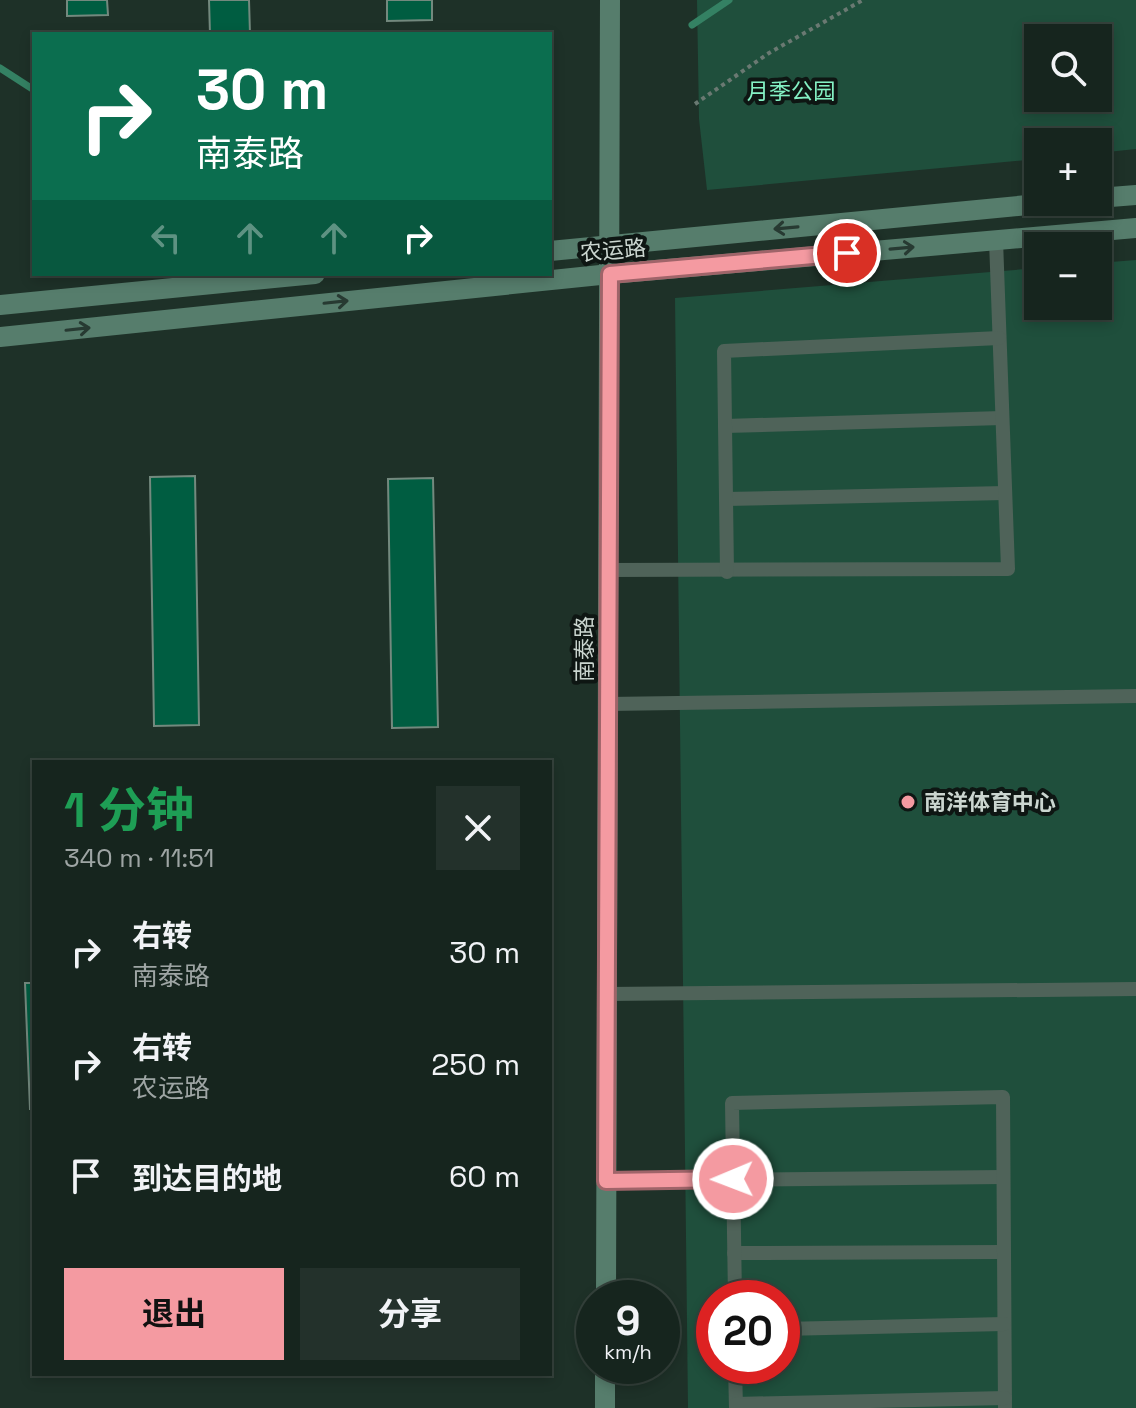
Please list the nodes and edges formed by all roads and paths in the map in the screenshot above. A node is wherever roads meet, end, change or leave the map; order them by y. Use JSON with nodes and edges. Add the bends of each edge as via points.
{"nodes":[{"id":1,"x":610,"y":0,"type":"edge"},
{"id":2,"x":863,"y":0,"type":"edge"},
{"id":3,"x":695,"y":104,"type":"dead end"},
{"id":4,"x":1136,"y":195,"type":"edge"},
{"id":5,"x":1112,"y":197,"type":"edge"},
{"id":6,"x":1024,"y":205,"type":"edge"},
{"id":7,"x":1136,"y":228,"type":"edge"},
{"id":8,"x":996,"y":240,"type":"junction"},
{"id":9,"x":610,"y":245,"type":"junction"},
{"id":10,"x":552,"y":251,"type":"edge"},
{"id":11,"x":610,"y":274,"type":"junction"},
{"id":12,"x":295,"y":276,"type":"edge"},
{"id":13,"x":0,"y":305,"type":"edge"},
{"id":14,"x":0,"y":337,"type":"edge"},
{"id":15,"x":999,"y":338,"type":"junction"},
{"id":16,"x":1002,"y":418,"type":"junction"},
{"id":17,"x":725,"y":426,"type":"junction"},
{"id":18,"x":1005,"y":493,"type":"junction"},
{"id":19,"x":726,"y":499,"type":"junction"},
{"id":20,"x":608,"y":570,"type":"junction"},
{"id":21,"x":727,"y":572,"type":"junction"},
{"id":22,"x":1136,"y":696,"type":"edge"},
{"id":23,"x":608,"y":704,"type":"junction"},
{"id":24,"x":1136,"y":989,"type":"edge"},
{"id":25,"x":607,"y":994,"type":"junction"},
{"id":26,"x":1003,"y":1177,"type":"junction"},
{"id":27,"x":733,"y":1179,"type":"junction"},
{"id":28,"x":606,"y":1181,"type":"junction"},
{"id":29,"x":1004,"y":1252,"type":"junction"},
{"id":30,"x":734,"y":1253,"type":"junction"},
{"id":31,"x":606,"y":1280,"type":"edge"},
{"id":32,"x":735,"y":1280,"type":"edge"},
{"id":33,"x":1004,"y":1324,"type":"junction"},
{"id":34,"x":800,"y":1329,"type":"edge"},
{"id":35,"x":605,"y":1384,"type":"edge"},
{"id":36,"x":735,"y":1384,"type":"edge"},
{"id":37,"x":1005,"y":1403,"type":"edge"},
{"id":38,"x":736,"y":1406,"type":"edge"},
{"id":39,"x":605,"y":1408,"type":"edge"}],
"edges":[{"from":1,"to":9,"type":"main road","name":"南泰路"},
{"from":2,"to":3,"type":"path","via":[[769,53]]},
{"from":4,"to":5,"type":"main road"},
{"from":6,"to":9,"type":"main road","name":"农运路","one_way":true},
{"from":7,"to":8,"type":"main road","name":"农运路"},
{"from":11,"to":8,"type":"main road","name":"农运路","one_way":true},
{"from":8,"to":15,"type":"lane"},
{"from":9,"to":10,"type":"main road","name":"农运路"},
{"from":9,"to":11,"type":"main road","name":"南泰路"},
{"from":14,"to":11,"type":"main road","name":"农运路","one_way":true},
{"from":11,"to":20,"type":"main road","name":"南泰路"},
{"from":12,"to":13,"type":"main road"},
{"from":15,"to":16,"type":"lane"},
{"from":15,"to":17,"type":"lane","via":[[724,351]]},
{"from":16,"to":17,"type":"lane"},
{"from":16,"to":18,"type":"lane"},
{"from":17,"to":19,"type":"lane"},
{"from":18,"to":19,"type":"lane"},
{"from":18,"to":21,"type":"lane","via":[[1008,569]]},
{"from":19,"to":21,"type":"lane"},
{"from":20,"to":21,"type":"lane"},
{"from":20,"to":23,"type":"main road","name":"南泰路"},
{"from":22,"to":23,"type":"lane"},
{"from":23,"to":25,"type":"main road","name":"南泰路"},
{"from":24,"to":25,"type":"lane"},
{"from":25,"to":28,"type":"main road","name":"南泰路"},
{"from":26,"to":27,"type":"lane"},
{"from":26,"to":27,"type":"lane","via":[[1003,1097],[732,1103]]},
{"from":26,"to":29,"type":"lane"},
{"from":27,"to":28,"type":"lane"},
{"from":27,"to":30,"type":"lane"},
{"from":28,"to":31,"type":"main road","name":"南泰路"},
{"from":29,"to":30,"type":"lane"},
{"from":29,"to":33,"type":"lane"},
{"from":30,"to":32,"type":"lane"},
{"from":33,"to":34,"type":"lane"},
{"from":33,"to":37,"type":"lane"},
{"from":35,"to":39,"type":"main road"},
{"from":36,"to":38,"type":"lane"},
{"from":37,"to":38,"type":"lane"}]}
